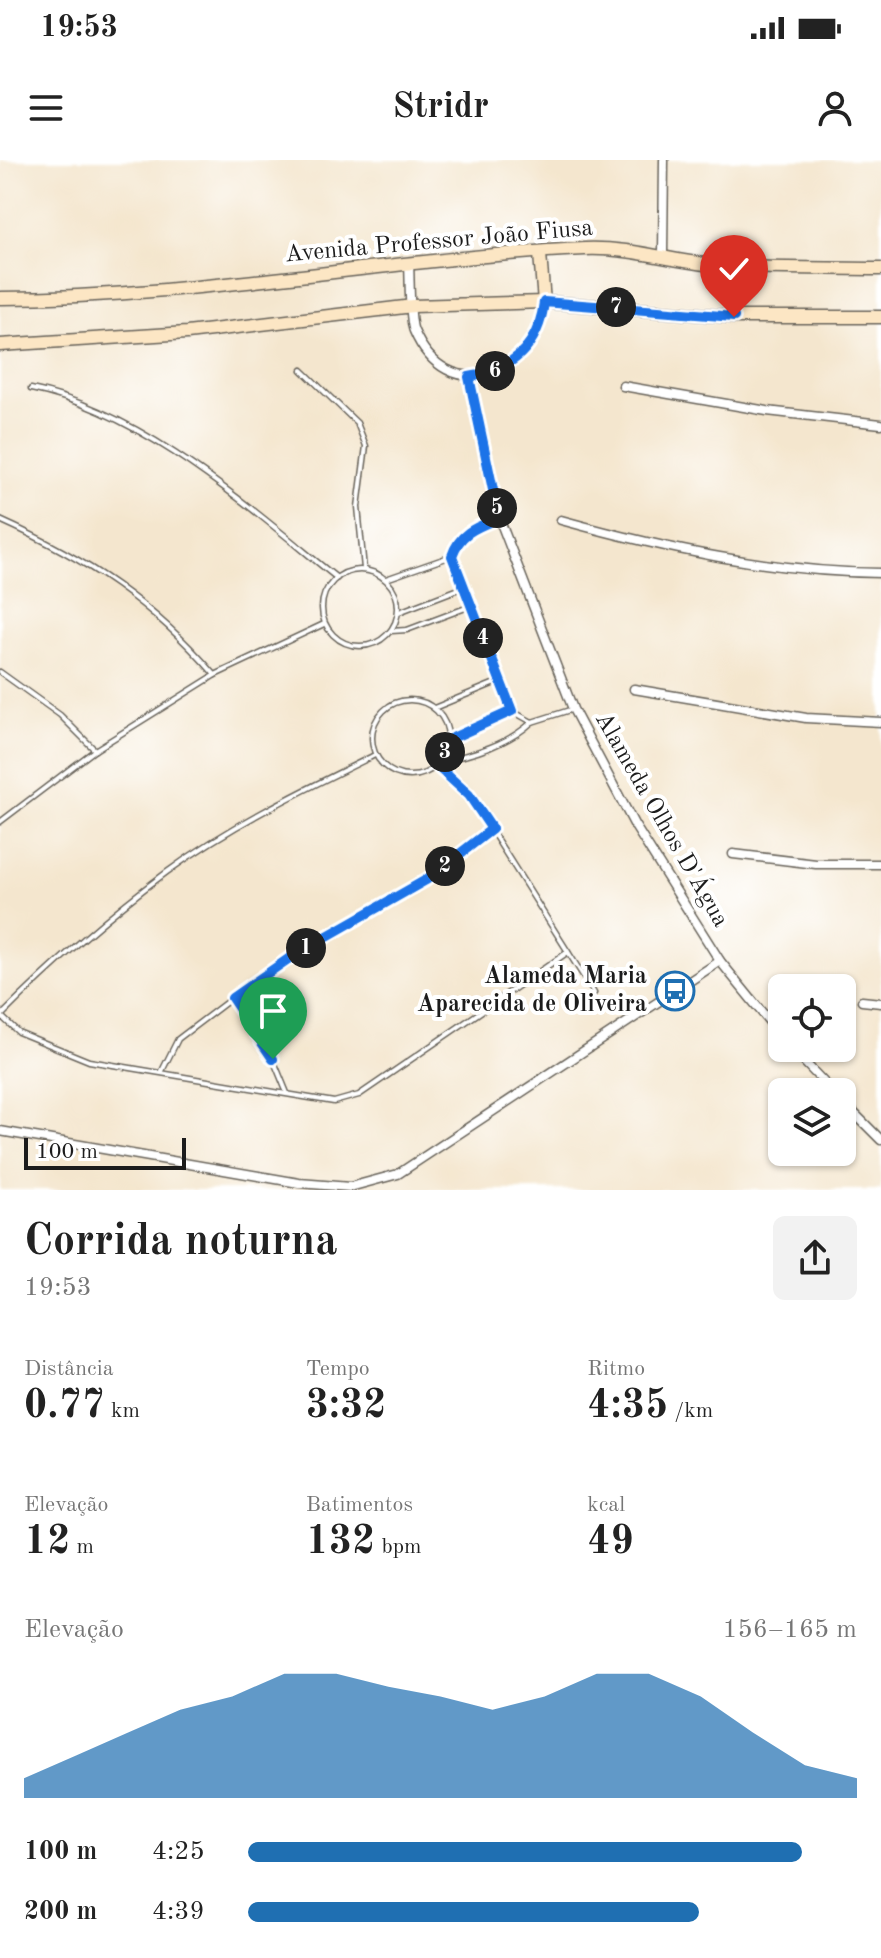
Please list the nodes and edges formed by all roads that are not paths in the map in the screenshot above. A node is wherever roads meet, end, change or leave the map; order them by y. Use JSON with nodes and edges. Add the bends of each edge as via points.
{"nodes":[{"id":1,"x":664,"y":160,"type":"edge"},
{"id":2,"x":540,"y":254,"type":"junction"},
{"id":3,"x":663,"y":255,"type":"junction"},
{"id":4,"x":409,"y":264,"type":"junction"},
{"id":5,"x":881,"y":269,"type":"edge"},
{"id":6,"x":0,"y":298,"type":"edge"},
{"id":7,"x":544,"y":302,"type":"junction"},
{"id":8,"x":413,"y":306,"type":"junction"},
{"id":9,"x":881,"y":317,"type":"edge"},
{"id":10,"x":0,"y":345,"type":"edge"},
{"id":11,"x":302,"y":370,"type":"dead end"},
{"id":12,"x":469,"y":377,"type":"junction"},
{"id":13,"x":623,"y":386,"type":"dead end"},
{"id":14,"x":31,"y":389,"type":"dead end"},
{"id":15,"x":881,"y":424,"type":"edge"},
{"id":16,"x":499,"y":518,"type":"junction"},
{"id":17,"x":0,"y":520,"type":"edge"},
{"id":18,"x":561,"y":520,"type":"dead end"},
{"id":19,"x":452,"y":556,"type":"junction"},
{"id":20,"x":364,"y":569,"type":"junction"},
{"id":21,"x":881,"y":573,"type":"edge"},
{"id":22,"x":337,"y":578,"type":"junction"},
{"id":23,"x":386,"y":579,"type":"junction"},
{"id":24,"x":464,"y":587,"type":"junction"},
{"id":25,"x":471,"y":606,"type":"junction"},
{"id":26,"x":399,"y":612,"type":"junction"},
{"id":27,"x":324,"y":624,"type":"junction"},
{"id":28,"x":391,"y":631,"type":"junction"},
{"id":29,"x":0,"y":672,"type":"edge"},
{"id":30,"x":215,"y":675,"type":"junction"},
{"id":31,"x":500,"y":681,"type":"junction"},
{"id":32,"x":634,"y":689,"type":"dead end"},
{"id":33,"x":434,"y":708,"type":"junction"},
{"id":34,"x":573,"y":709,"type":"junction"},
{"id":35,"x":512,"y":711,"type":"junction"},
{"id":36,"x":532,"y":722,"type":"junction"},
{"id":37,"x":881,"y":722,"type":"edge"},
{"id":38,"x":448,"y":740,"type":"junction"},
{"id":39,"x":95,"y":750,"type":"junction"},
{"id":40,"x":375,"y":755,"type":"junction"},
{"id":41,"x":442,"y":760,"type":"junction"},
{"id":42,"x":436,"y":765,"type":"junction"},
{"id":43,"x":0,"y":822,"type":"edge"},
{"id":44,"x":492,"y":829,"type":"junction"},
{"id":45,"x":733,"y":854,"type":"dead end"},
{"id":46,"x":881,"y":864,"type":"edge"},
{"id":47,"x":568,"y":952,"type":"junction"},
{"id":48,"x":720,"y":961,"type":"junction"},
{"id":49,"x":594,"y":993,"type":"dead end"},
{"id":50,"x":232,"y":998,"type":"junction"},
{"id":51,"x":862,"y":1001,"type":"dead end"},
{"id":52,"x":881,"y":1003,"type":"edge"},
{"id":53,"x":1,"y":1017,"type":"edge"},
{"id":54,"x":768,"y":1020,"type":"edge"},
{"id":55,"x":804,"y":1062,"type":"edge"},
{"id":56,"x":162,"y":1071,"type":"junction"},
{"id":57,"x":820,"y":1078,"type":"edge"},
{"id":58,"x":287,"y":1093,"type":"junction"},
{"id":59,"x":856,"y":1115,"type":"edge"},
{"id":60,"x":0,"y":1131,"type":"edge"},
{"id":61,"x":881,"y":1140,"type":"edge"}],
"edges":[{"from":1,"to":3,"type":"street"},
{"from":2,"to":3,"type":"street","name":"Avenida Professor João Fiusa","via":[[587,249]]},
{"from":2,"to":4,"type":"street","name":"Avenida Professor João Fiusa"},
{"from":2,"to":7,"type":"street"},
{"from":3,"to":5,"type":"street","name":"Avenida Professor João Fiusa","via":[[721,266]]},
{"from":4,"to":6,"type":"street","name":"Avenida Professor João Fiusa","via":[[92,298]]},
{"from":4,"to":8,"type":"street"},
{"from":7,"to":8,"type":"street"},
{"from":7,"to":9,"type":"street","via":[[734,317]]},
{"from":7,"to":12,"type":"street","via":[[542,323],[531,345],[512,363]]},
{"from":8,"to":10,"type":"street","via":[[187,333]]},
{"from":8,"to":12,"type":"street","via":[[412,327],[424,349],[442,366]]},
{"from":11,"to":20,"type":"lane","via":[[357,423],[366,446],[358,507]]},
{"from":12,"to":16,"type":"street","name":"Alameda Olhos D'Água"},
{"from":13,"to":15,"type":"street"},
{"from":14,"to":22,"type":"lane","via":[[59,395],[120,422],[185,461]]},
{"from":16,"to":19,"type":"lane","via":[[469,530],[456,542]]},
{"from":16,"to":34,"type":"street","name":"Alameda Olhos D'Água"},
{"from":17,"to":30,"type":"lane","via":[[61,548],[131,593]]},
{"from":18,"to":21,"type":"street","via":[[657,546],[755,563]]},
{"from":19,"to":23,"type":"lane"},
{"from":19,"to":24,"type":"lane"},
{"from":20,"to":22,"type":"lane"},
{"from":20,"to":23,"type":"lane"},
{"from":22,"to":27,"type":"lane","via":[[321,603]]},
{"from":23,"to":26,"type":"lane","via":[[396,592]]},
{"from":24,"to":25,"type":"lane"},
{"from":24,"to":26,"type":"lane"},
{"from":25,"to":28,"type":"lane"},
{"from":25,"to":31,"type":"lane"},
{"from":26,"to":28,"type":"lane"},
{"from":27,"to":28,"type":"lane","via":[[337,639],[356,647],[376,644]]},
{"from":27,"to":30,"type":"lane"},
{"from":29,"to":39,"type":"lane","via":[[60,715]]},
{"from":30,"to":39,"type":"lane"},
{"from":31,"to":33,"type":"lane"},
{"from":31,"to":35,"type":"lane"},
{"from":32,"to":37,"type":"street","via":[[806,718]]},
{"from":33,"to":38,"type":"lane","via":[[448,729]]},
{"from":33,"to":40,"type":"lane","via":[[413,699],[384,710],[373,731]]},
{"from":34,"to":36,"type":"lane"},
{"from":34,"to":48,"type":"street","name":"Alameda Olhos D'Água","via":[[635,826]]},
{"from":35,"to":36,"type":"lane"},
{"from":35,"to":38,"type":"lane"},
{"from":36,"to":41,"type":"lane","via":[[521,733]]},
{"from":38,"to":41,"type":"lane"},
{"from":39,"to":43,"type":"lane"},
{"from":40,"to":42,"type":"lane","via":[[399,775],[415,777]]},
{"from":40,"to":53,"type":"lane","via":[[272,806],[168,871],[53,964]]},
{"from":41,"to":42,"type":"lane"},
{"from":42,"to":44,"type":"lane","via":[[469,795]]},
{"from":44,"to":47,"type":"lane"},
{"from":44,"to":50,"type":"lane","via":[[426,880],[294,955]]},
{"from":45,"to":46,"type":"street","via":[[816,864]]},
{"from":47,"to":49,"type":"lane"},
{"from":47,"to":58,"type":"lane","via":[[359,1095],[334,1102]]},
{"from":48,"to":54,"type":"street","name":"Alameda Olhos D'Água"},
{"from":48,"to":60,"type":"street","via":[[398,1174],[350,1187],[299,1183]]},
{"from":50,"to":56,"type":"lane","via":[[178,1039]]},
{"from":50,"to":58,"type":"lane","via":[[273,1059]]},
{"from":51,"to":52,"type":"street"},
{"from":53,"to":56,"type":"lane","via":[[18,1032],[89,1061]]},
{"from":55,"to":57,"type":"street"},
{"from":56,"to":58,"type":"lane"},
{"from":59,"to":61,"type":"street"}]}
